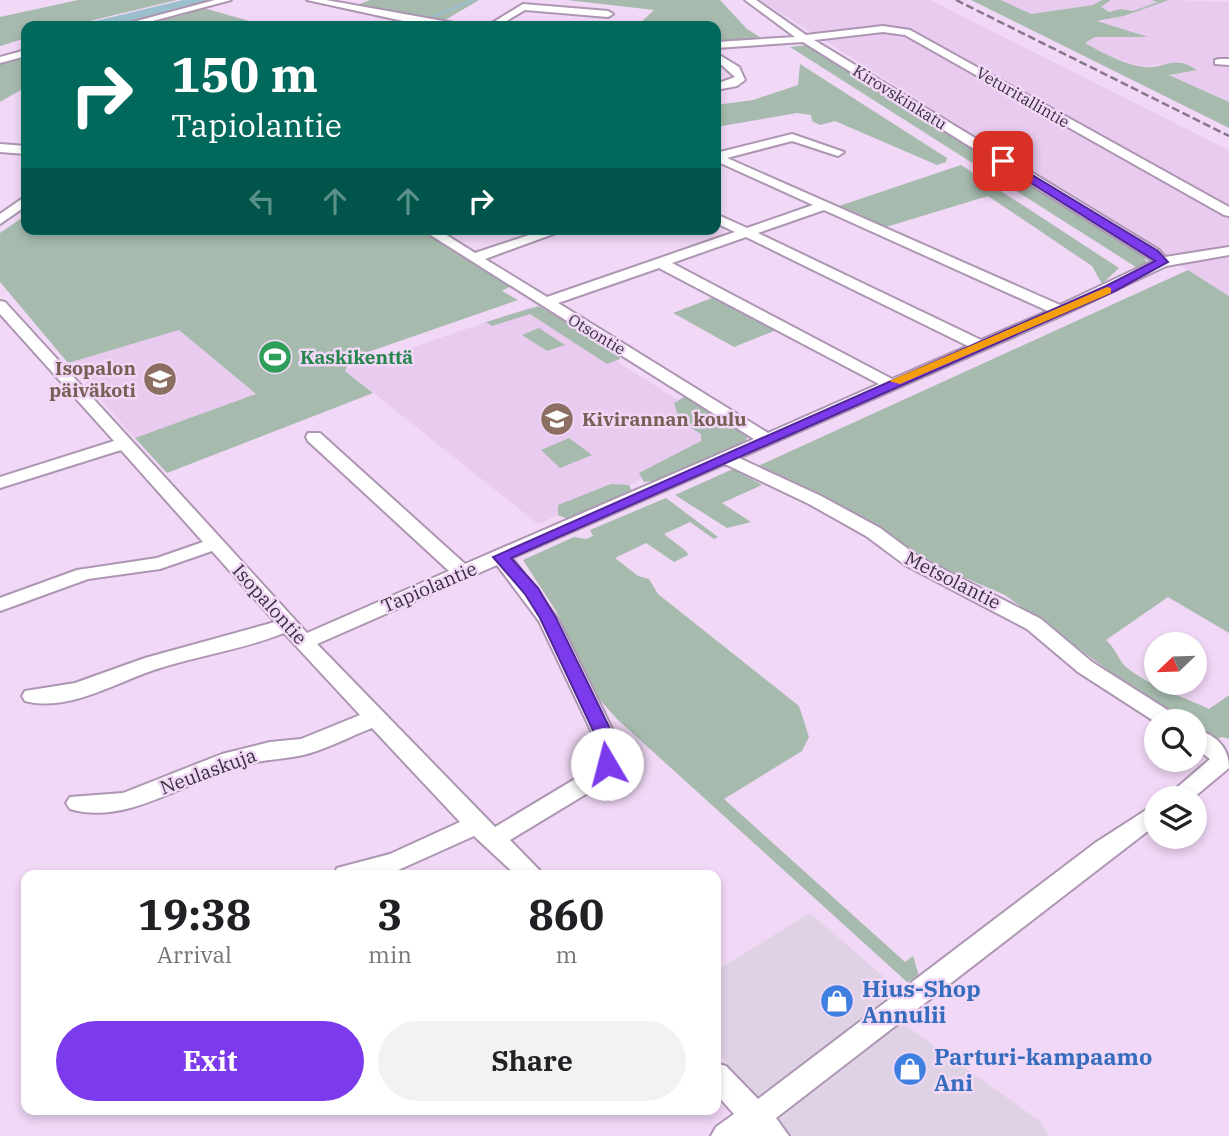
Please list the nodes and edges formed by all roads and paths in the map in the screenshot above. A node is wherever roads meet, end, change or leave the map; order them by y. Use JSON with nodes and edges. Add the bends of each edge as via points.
{"nodes":[{"id":1,"x":226,"y":0,"type":"edge"},
{"id":2,"x":312,"y":0,"type":"edge"},
{"id":3,"x":750,"y":0,"type":"edge"},
{"id":4,"x":143,"y":21,"type":"edge"},
{"id":5,"x":417,"y":21,"type":"edge"},
{"id":6,"x":499,"y":21,"type":"edge"},
{"id":7,"x":601,"y":21,"type":"edge"},
{"id":8,"x":805,"y":39,"type":"junction"},
{"id":9,"x":721,"y":45,"type":"edge"},
{"id":10,"x":21,"y":54,"type":"edge"},
{"id":11,"x":721,"y":59,"type":"edge"},
{"id":12,"x":0,"y":60,"type":"edge"},
{"id":13,"x":721,"y":86,"type":"edge"},
{"id":14,"x":0,"y":148,"type":"edge"},
{"id":15,"x":21,"y":150,"type":"edge"},
{"id":16,"x":838,"y":152,"type":"dead end"},
{"id":17,"x":721,"y":156,"type":"edge"},
{"id":18,"x":721,"y":159,"type":"edge"},
{"id":19,"x":0,"y":203,"type":"edge"},
{"id":20,"x":21,"y":203,"type":"edge"},
{"id":21,"x":21,"y":204,"type":"edge"},
{"id":22,"x":827,"y":205,"type":"junction"},
{"id":23,"x":1229,"y":212,"type":"edge"},
{"id":24,"x":0,"y":220,"type":"edge"},
{"id":25,"x":721,"y":220,"type":"edge"},
{"id":26,"x":746,"y":233,"type":"junction"},
{"id":27,"x":437,"y":235,"type":"edge"},
{"id":28,"x":543,"y":235,"type":"edge"},
{"id":29,"x":1229,"y":251,"type":"edge"},
{"id":30,"x":473,"y":258,"type":"junction"},
{"id":31,"x":1161,"y":260,"type":"junction"},
{"id":32,"x":661,"y":262,"type":"junction"},
{"id":33,"x":545,"y":303,"type":"junction"},
{"id":34,"x":0,"y":305,"type":"edge"},
{"id":35,"x":1060,"y":311,"type":"junction"},
{"id":36,"x":979,"y":345,"type":"junction"},
{"id":37,"x":890,"y":384,"type":"junction"},
{"id":38,"x":314,"y":437,"type":"dead end"},
{"id":39,"x":768,"y":440,"type":"junction"},
{"id":40,"x":122,"y":444,"type":"junction"},
{"id":41,"x":725,"y":458,"type":"junction"},
{"id":42,"x":0,"y":484,"type":"edge"},
{"id":43,"x":214,"y":544,"type":"junction"},
{"id":44,"x":501,"y":557,"type":"junction"},
{"id":45,"x":463,"y":573,"type":"junction"},
{"id":46,"x":0,"y":605,"type":"edge"},
{"id":47,"x":288,"y":624,"type":"junction"},
{"id":48,"x":304,"y":642,"type":"junction"},
{"id":49,"x":33,"y":696,"type":"dead end"},
{"id":50,"x":1150,"y":709,"type":"edge"},
{"id":51,"x":374,"y":718,"type":"junction"},
{"id":52,"x":1207,"y":745,"type":"edge"},
{"id":53,"x":1192,"y":786,"type":"edge"},
{"id":54,"x":78,"y":803,"type":"dead end"},
{"id":55,"x":1144,"y":822,"type":"edge"},
{"id":56,"x":486,"y":831,"type":"junction"},
{"id":57,"x":365,"y":870,"type":"edge"},
{"id":58,"x":527,"y":870,"type":"edge"},
{"id":59,"x":721,"y":1080,"type":"edge"},
{"id":60,"x":765,"y":1126,"type":"edge"},
{"id":61,"x":726,"y":1136,"type":"edge"}],
"edges":[{"from":1,"to":4,"type":"street"},
{"from":2,"to":5,"type":"street"},
{"from":3,"to":8,"type":"street","name":"Kirovskinkatu"},
{"from":6,"to":7,"type":"street","via":[[516,9],[531,6],[608,15]]},
{"from":8,"to":9,"type":"street","name":"Veturitallintie"},
{"from":8,"to":23,"type":"street","name":"Veturitallintie","via":[[883,29],[915,35]]},
{"from":8,"to":31,"type":"street","name":"Kirovskinkatu"},
{"from":10,"to":12,"type":"street"},
{"from":11,"to":13,"type":"street","via":[[741,78]]},
{"from":14,"to":15,"type":"street"},
{"from":16,"to":17,"type":"street","via":[[792,137]]},
{"from":18,"to":22,"type":"street"},
{"from":19,"to":20,"type":"street"},
{"from":21,"to":24,"type":"street"},
{"from":22,"to":26,"type":"street"},
{"from":22,"to":35,"type":"street"},
{"from":25,"to":26,"type":"street"},
{"from":26,"to":32,"type":"street"},
{"from":26,"to":36,"type":"street"},
{"from":27,"to":30,"type":"street","name":"Otsontie"},
{"from":28,"to":30,"type":"street"},
{"from":29,"to":31,"type":"street"},
{"from":30,"to":33,"type":"street","name":"Otsontie"},
{"from":31,"to":35,"type":"street","name":"Tapiolantie"},
{"from":32,"to":33,"type":"street"},
{"from":32,"to":37,"type":"street"},
{"from":33,"to":39,"type":"street","name":"Otsontie"},
{"from":34,"to":40,"type":"street","name":"Isopalontie"},
{"from":35,"to":36,"type":"street","name":"Tapiolantie"},
{"from":36,"to":37,"type":"street","name":"Tapiolantie"},
{"from":37,"to":39,"type":"street","name":"Tapiolantie"},
{"from":38,"to":45,"type":"street"},
{"from":39,"to":41,"type":"street","name":"Tapiolantie"},
{"from":40,"to":42,"type":"street"},
{"from":40,"to":43,"type":"street","name":"Isopalontie"},
{"from":41,"to":44,"type":"street","name":"Tapiolantie"},
{"from":41,"to":50,"type":"street","name":"Metsolantie","via":[[815,500],[873,532],[912,561],[1024,618],[1085,667]]},
{"from":43,"to":46,"type":"street","via":[[160,563],[84,574]]},
{"from":43,"to":47,"type":"street","name":"Isopalontie"},
{"from":44,"to":45,"type":"street","name":"Tapiolantie"},
{"from":44,"to":56,"type":"street","via":[[548,618],[608,743],[607,764],[593,779]]},
{"from":45,"to":48,"type":"street","name":"Tapiolantie"},
{"from":47,"to":48,"type":"street","name":"Isopalontie"},
{"from":47,"to":49,"type":"street","via":[[230,645],[153,663],[71,693]]},
{"from":48,"to":51,"type":"street","name":"Isopalontie"},
{"from":51,"to":54,"type":"street","name":"Neulaskuja","via":[[304,747],[230,760],[125,801]]},
{"from":51,"to":56,"type":"street","name":"Isopalontie"},
{"from":52,"to":53,"type":"street","via":[[1223,761]]},
{"from":55,"to":60,"type":"street","via":[[919,993]]},
{"from":56,"to":57,"type":"street"},
{"from":56,"to":58,"type":"street","name":"Isopalontie"},
{"from":59,"to":60,"type":"street"},
{"from":60,"to":61,"type":"street"}]}
